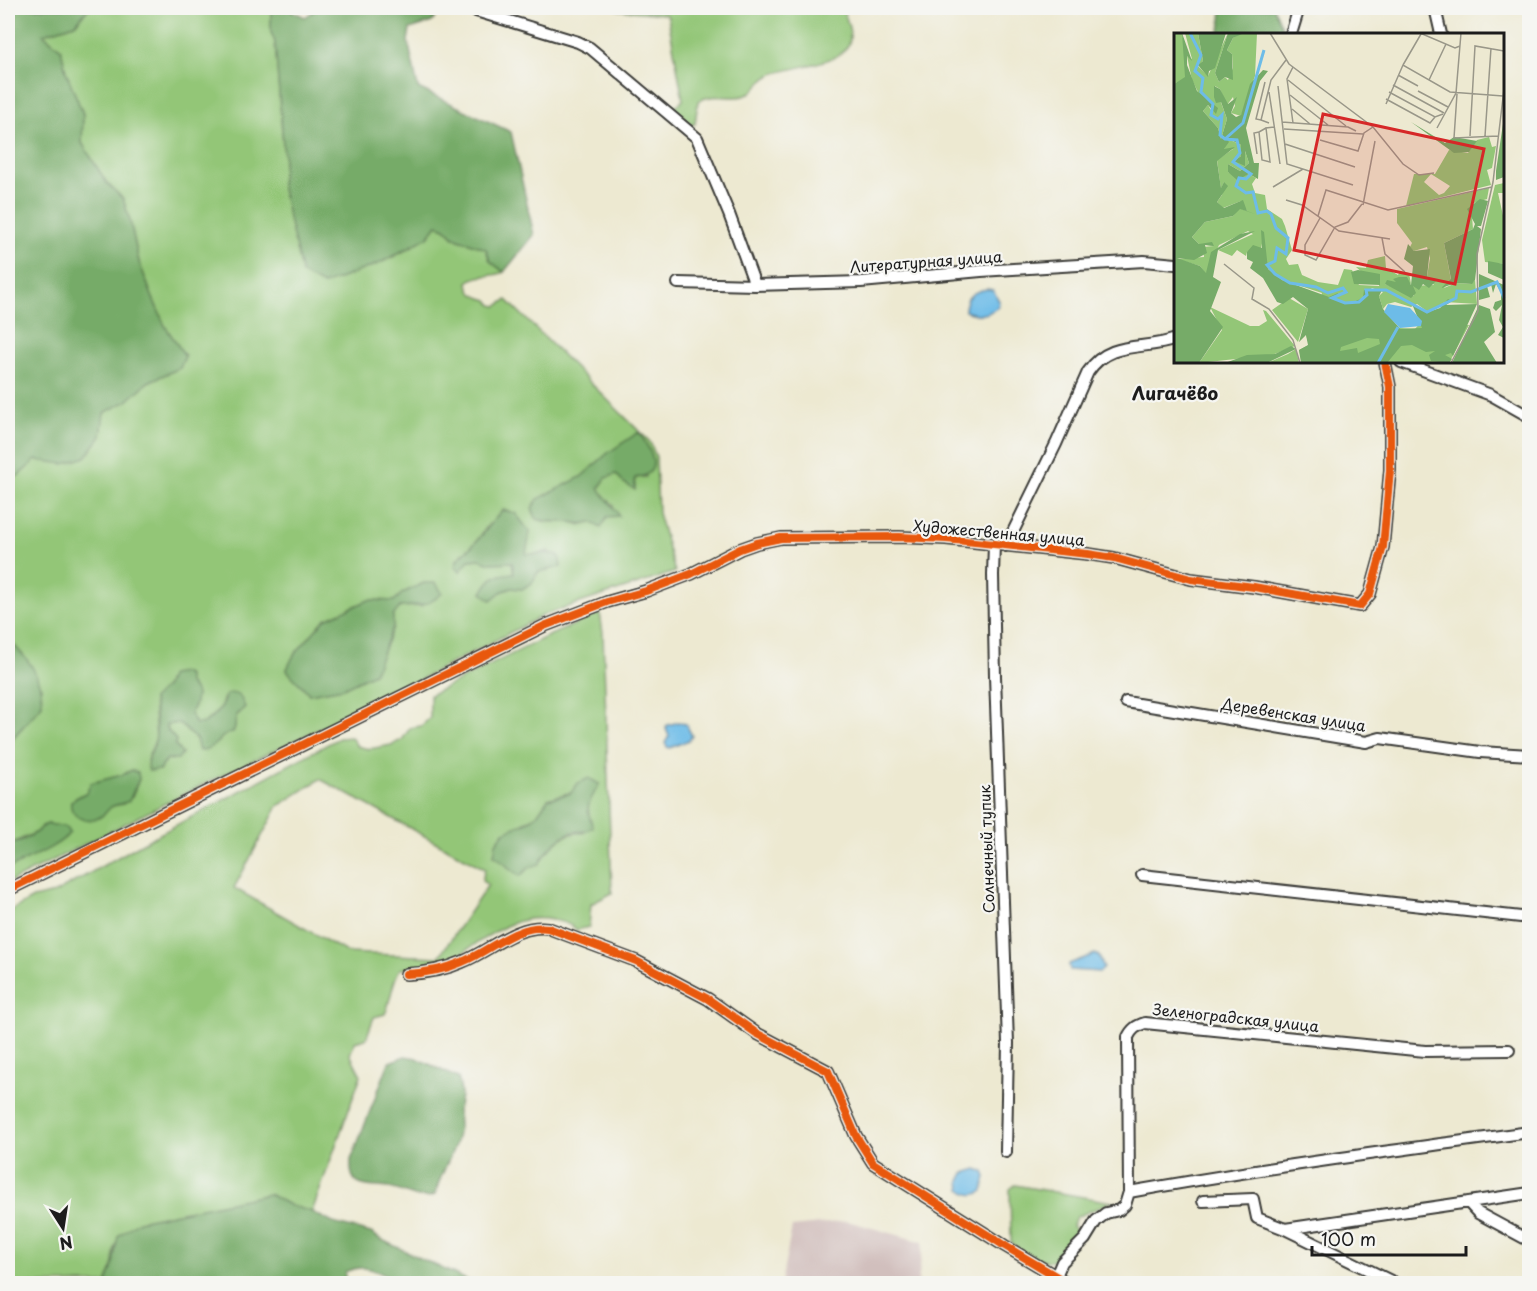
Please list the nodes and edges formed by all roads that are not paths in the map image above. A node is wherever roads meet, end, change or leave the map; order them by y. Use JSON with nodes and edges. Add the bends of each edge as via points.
{"nodes":[{"id":1,"x":1299,"y":8,"type":"edge"},
{"id":2,"x":1435,"y":8,"type":"edge"},
{"id":3,"x":476,"y":11,"type":"dead end"},
{"id":4,"x":1291,"y":33,"type":"edge"},
{"id":5,"x":1441,"y":33,"type":"edge"},
{"id":6,"x":1174,"y":264,"type":"edge"},
{"id":7,"x":678,"y":283,"type":"dead end"},
{"id":8,"x":755,"y":285,"type":"junction"},
{"id":9,"x":1174,"y":340,"type":"edge"},
{"id":10,"x":1385,"y":363,"type":"edge"},
{"id":11,"x":1404,"y":363,"type":"edge"},
{"id":12,"x":1530,"y":417,"type":"edge"},
{"id":13,"x":994,"y":544,"type":"junction"},
{"id":14,"x":1006,"y":546,"type":"junction"},
{"id":15,"x":1126,"y":702,"type":"dead end"},
{"id":16,"x":1530,"y":755,"type":"edge"},
{"id":17,"x":1142,"y":875,"type":"dead end"},
{"id":18,"x":8,"y":890,"type":"edge"},
{"id":19,"x":1530,"y":918,"type":"edge"},
{"id":20,"x":406,"y":974,"type":"dead end"},
{"id":21,"x":1509,"y":1050,"type":"dead end"},
{"id":22,"x":1530,"y":1132,"type":"edge"},
{"id":23,"x":1006,"y":1152,"type":"dead end"},
{"id":24,"x":1129,"y":1192,"type":"junction"},
{"id":25,"x":1530,"y":1193,"type":"edge"},
{"id":26,"x":1203,"y":1201,"type":"dead end"},
{"id":27,"x":1468,"y":1202,"type":"junction"},
{"id":28,"x":1285,"y":1229,"type":"junction"},
{"id":29,"x":1530,"y":1241,"type":"edge"},
{"id":30,"x":1056,"y":1276,"type":"junction"},
{"id":31,"x":1069,"y":1284,"type":"edge"},
{"id":32,"x":1397,"y":1284,"type":"edge"}],
"edges":[{"from":1,"to":4,"type":"street"},
{"from":2,"to":5,"type":"street"},
{"from":3,"to":8,"type":"street","via":[[590,48],[697,138]]},
{"from":6,"to":8,"type":"street","name":"Литературная улица","via":[[1144,261],[861,282]]},
{"from":7,"to":8,"type":"street","name":"Литературная улица"},
{"from":9,"to":14,"type":"street","via":[[1123,348],[1096,361]]},
{"from":10,"to":14,"type":"street","name":"Художественная улица","via":[[1390,387],[1390,470],[1383,547],[1370,594],[1360,606],[1191,579],[1114,558]]},
{"from":11,"to":12,"type":"street","via":[[1491,395]]},
{"from":13,"to":14,"type":"street","name":"Художественная улица"},
{"from":13,"to":18,"type":"street","name":"Художественная улица","via":[[946,538],[781,538],[740,549],[691,574],[544,626]]},
{"from":13,"to":23,"type":"street","name":"Солнечный тупик","via":[[994,676],[1008,1042]]},
{"from":15,"to":16,"type":"street","name":"Деревенская улица","via":[[1366,742],[1380,738]]},
{"from":17,"to":19,"type":"street"},
{"from":20,"to":30,"type":"street","via":[[463,962],[513,934],[538,927],[636,961],[828,1071],[856,1136],[873,1163]]},
{"from":21,"to":24,"type":"street","name":"Зеленоградская улица","via":[[1425,1051],[1145,1023],[1128,1037]]},
{"from":22,"to":24,"type":"street"},
{"from":24,"to":30,"type":"street","via":[[1125,1205],[1096,1221],[1085,1239],[1062,1262]]},
{"from":25,"to":27,"type":"street"},
{"from":26,"to":28,"type":"street","via":[[1253,1199],[1257,1218]]},
{"from":27,"to":28,"type":"street"},
{"from":27,"to":29,"type":"street","via":[[1478,1213]]},
{"from":28,"to":32,"type":"street"},
{"from":30,"to":31,"type":"street"}]}
